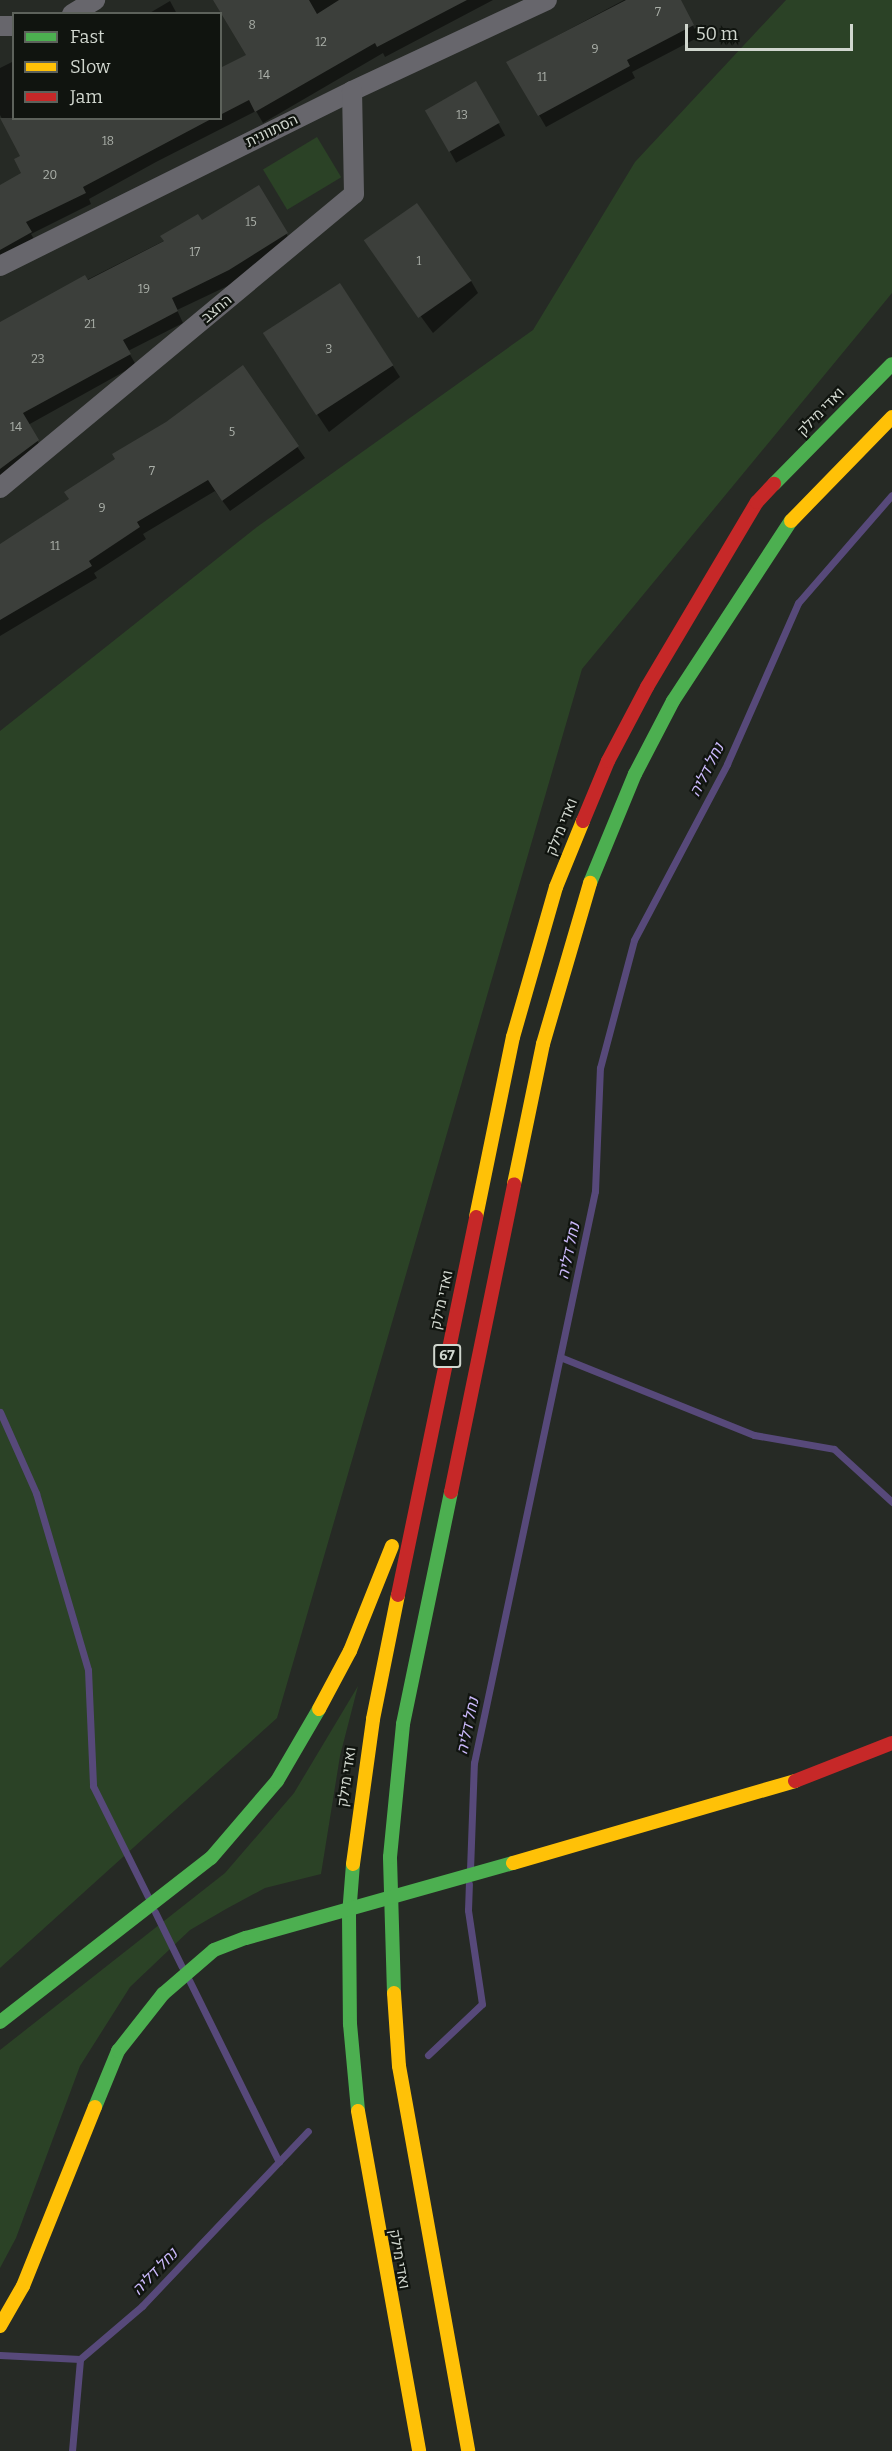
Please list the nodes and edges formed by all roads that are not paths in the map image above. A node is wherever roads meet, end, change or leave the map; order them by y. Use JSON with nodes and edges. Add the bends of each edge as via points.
{"nodes":[{"id":1,"x":95,"y":0,"type":"edge"},
{"id":2,"x":547,"y":0,"type":"edge"},
{"id":3,"x":75,"y":12,"type":"edge"},
{"id":4,"x":352,"y":91,"type":"junction"},
{"id":5,"x":0,"y":266,"type":"edge"},
{"id":6,"x":892,"y":364,"type":"edge"},
{"id":7,"x":892,"y":417,"type":"edge"},
{"id":8,"x":0,"y":488,"type":"edge"},
{"id":9,"x":445,"y":1366,"type":"junction"},
{"id":10,"x":892,"y":1743,"type":"edge"},
{"id":11,"x":0,"y":2022,"type":"edge"},
{"id":12,"x":34,"y":2255,"type":"junction"},
{"id":13,"x":0,"y":2302,"type":"edge"},
{"id":14,"x":0,"y":2326,"type":"edge"},
{"id":15,"x":419,"y":2451,"type":"edge"},
{"id":16,"x":468,"y":2451,"type":"edge"}],
"edges":[{"from":1,"to":3,"type":"street"},
{"from":2,"to":4,"type":"street","name":"הסתוונית"},
{"from":4,"to":5,"type":"street","name":"הסתוונית"},
{"from":4,"to":8,"type":"street","name":"החצב","via":[[354,194]]},
{"from":6,"to":9,"type":"main road","name":"ואדי מילק","number":"67","via":[[757,502],[647,687],[608,761],[556,887],[533,959]]},
{"from":7,"to":16,"type":"main road","name":"ואדי מילק","number":"67","via":[[793,518],[673,701],[635,774],[584,898],[543,1044],[403,1724],[390,1857],[389,1912],[399,2066]]},
{"from":9,"to":11,"type":"main road","via":[[391,1548],[369,1604],[327,1695],[277,1781],[211,1858]]},
{"from":9,"to":15,"type":"main road","name":"ואדי מילק","number":"67","via":[[373,1719],[355,1841],[349,1915],[350,2024],[360,2127]]},
{"from":10,"to":12,"type":"main road","bridge":true,"via":[[765,1793],[214,1950],[163,1994],[118,2051]]},
{"from":12,"to":13,"type":"main road"},
{"from":12,"to":14,"type":"main road","via":[[23,2286]]}]}
